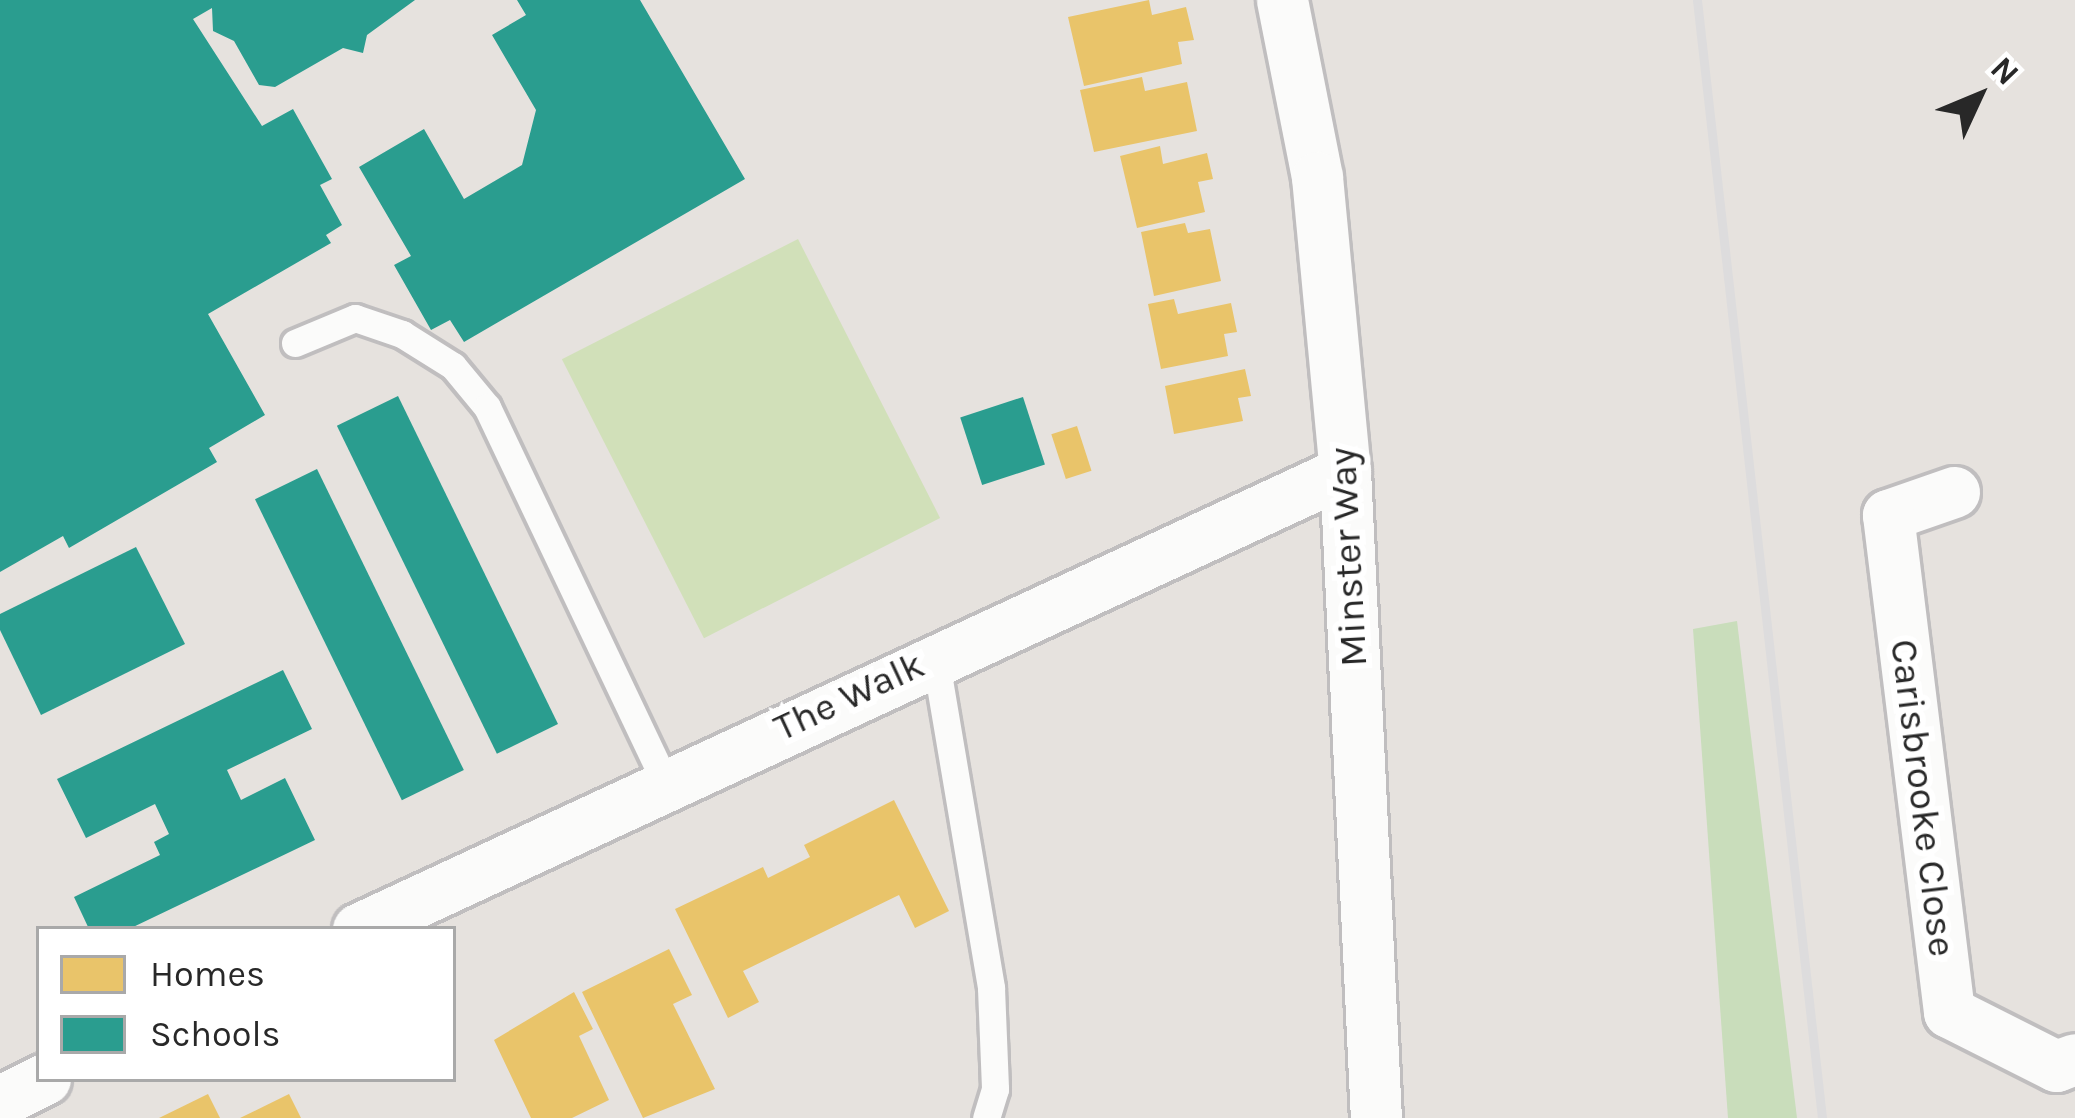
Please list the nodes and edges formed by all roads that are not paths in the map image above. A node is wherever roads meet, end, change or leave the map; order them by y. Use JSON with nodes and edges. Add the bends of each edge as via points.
{"nodes":[{"id":1,"x":1282,"y":0,"type":"edge"},
{"id":2,"x":295,"y":344,"type":"dead end"},
{"id":3,"x":1345,"y":471,"type":"junction"},
{"id":4,"x":1954,"y":491,"type":"dead end"},
{"id":5,"x":935,"y":656,"type":"junction"},
{"id":6,"x":665,"y":782,"type":"junction"},
{"id":7,"x":364,"y":926,"type":"edge"},
{"id":8,"x":2075,"y":1059,"type":"edge"},
{"id":9,"x":39,"y":1082,"type":"edge"},
{"id":10,"x":0,"y":1101,"type":"edge"},
{"id":11,"x":986,"y":1118,"type":"edge"},
{"id":12,"x":1376,"y":1118,"type":"edge"}],
"edges":[{"from":1,"to":3,"type":"street","name":"Minster Way","via":[[1317,177]]},
{"from":2,"to":6,"type":"lane","via":[[355,318],[453,365],[487,407]]},
{"from":3,"to":5,"type":"street","name":"The Walk"},
{"from":3,"to":12,"type":"street","name":"Minster Way"},
{"from":4,"to":8,"type":"street","name":"Carisbrooke Close","via":[[1888,515],[1949,1012],[2056,1066]]},
{"from":5,"to":6,"type":"street","name":"The Walk"},
{"from":5,"to":11,"type":"lane","via":[[992,988],[995,1089]]},
{"from":6,"to":7,"type":"street","name":"The Walk"},
{"from":9,"to":10,"type":"street"}]}
